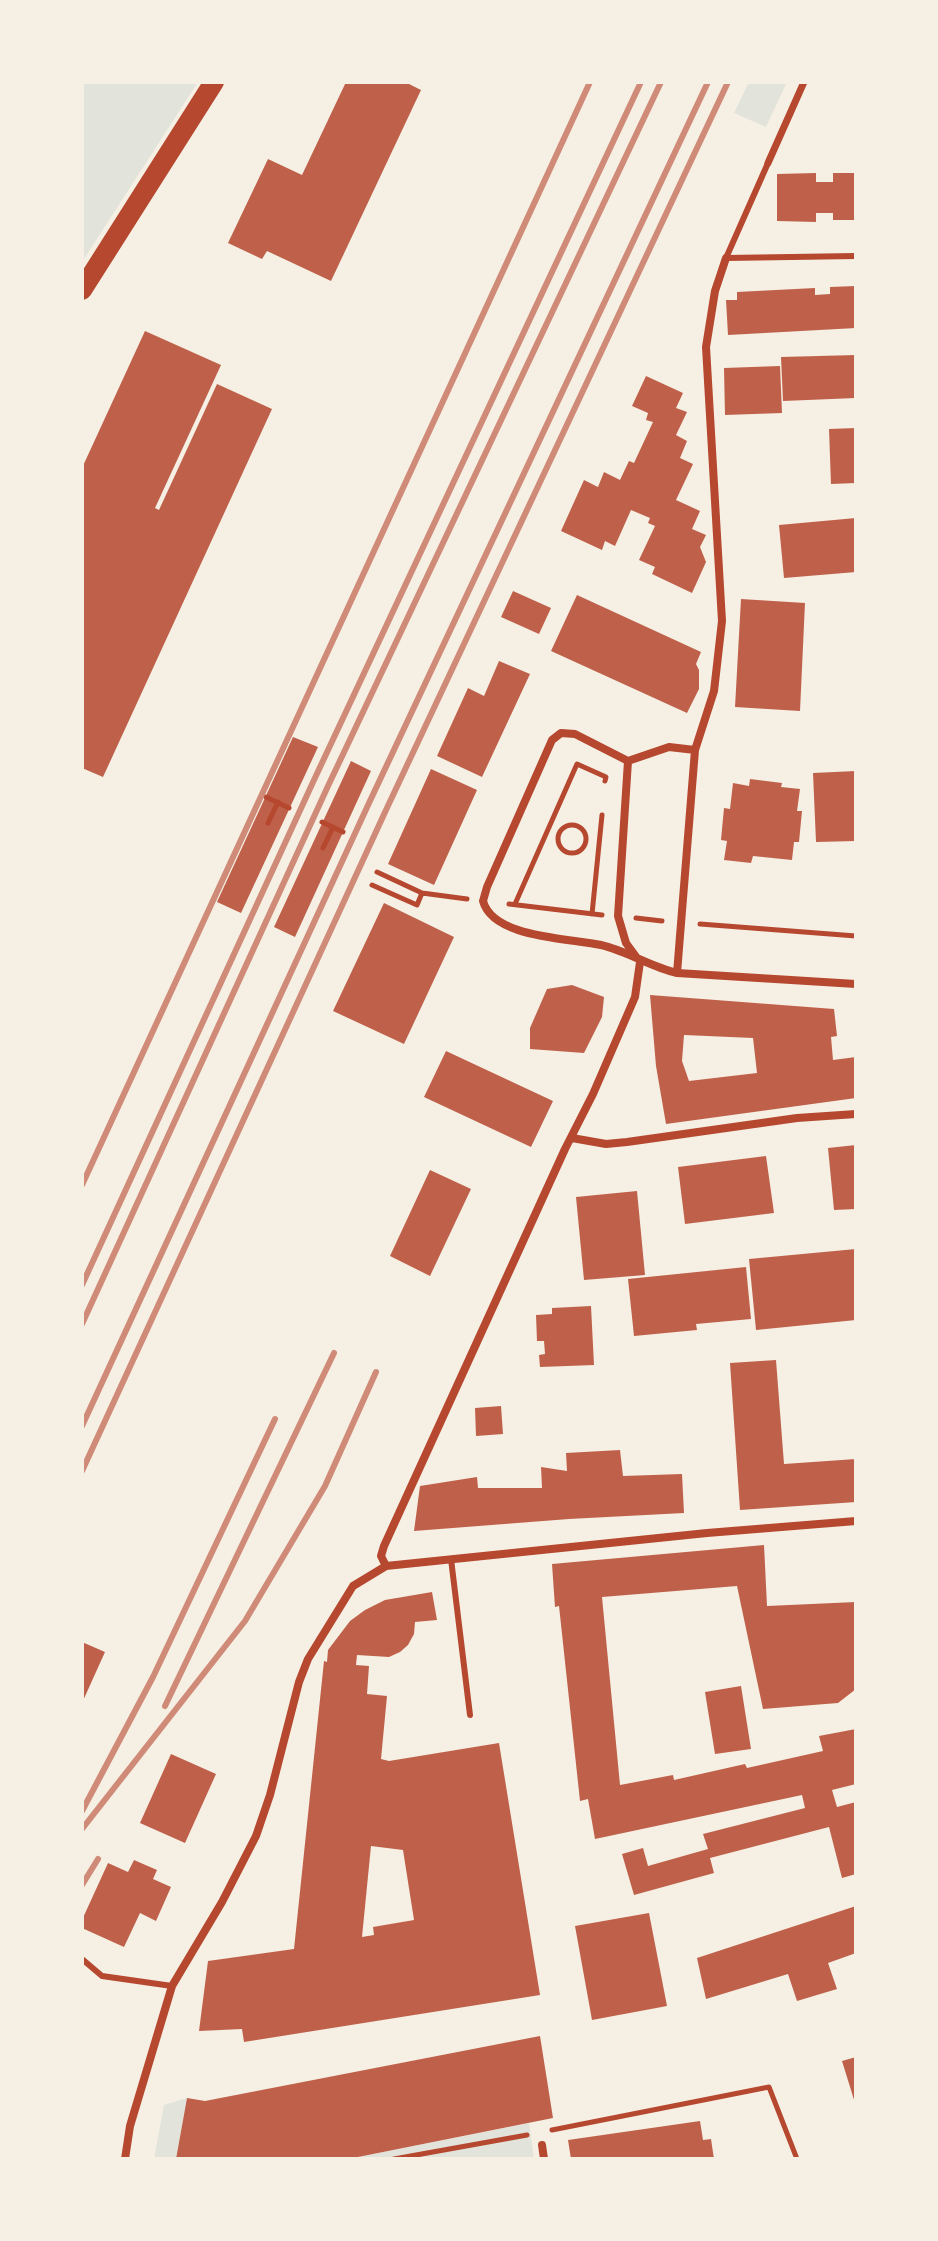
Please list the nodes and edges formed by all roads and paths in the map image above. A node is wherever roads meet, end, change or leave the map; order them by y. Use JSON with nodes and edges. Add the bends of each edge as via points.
{"nodes":[{"id":1,"x":214,"y":82,"type":"edge"},
{"id":2,"x":804,"y":82,"type":"edge"},
{"id":3,"x":768,"y":163,"type":"joint"},
{"id":4,"x":856,"y":256,"type":"edge"},
{"id":5,"x":726,"y":258,"type":"junction"},
{"id":6,"x":82,"y":290,"type":"edge"},
{"id":7,"x":695,"y":750,"type":"junction"},
{"id":8,"x":628,"y":761,"type":"junction"},
{"id":9,"x":604,"y":790,"type":"dead end"},
{"id":10,"x":266,"y":797,"type":"dead end"},
{"id":11,"x":278,"y":802,"type":"junction"},
{"id":12,"x":603,"y":804,"type":"dead end"},
{"id":13,"x":289,"y":808,"type":"dead end"},
{"id":14,"x":322,"y":822,"type":"dead end"},
{"id":15,"x":268,"y":823,"type":"dead end"},
{"id":16,"x":333,"y":827,"type":"junction"},
{"id":17,"x":343,"y":832,"type":"dead end"},
{"id":18,"x":546,"y":833,"type":"junction"},
{"id":19,"x":558,"y":836,"type":"junction"},
{"id":20,"x":586,"y":843,"type":"junction"},
{"id":21,"x":599,"y":846,"type":"junction"},
{"id":22,"x":323,"y":848,"type":"dead end"},
{"id":23,"x":377,"y":872,"type":"dead end"},
{"id":24,"x":372,"y":885,"type":"dead end"},
{"id":25,"x":515,"y":904,"type":"dead end"},
{"id":26,"x":592,"y":914,"type":"dead end"},
{"id":27,"x":640,"y":962,"type":"junction"},
{"id":28,"x":677,"y":973,"type":"junction"},
{"id":29,"x":856,"y":984,"type":"edge"},
{"id":30,"x":856,"y":1114,"type":"edge"},
{"id":31,"x":572,"y":1138,"type":"junction"},
{"id":32,"x":856,"y":1521,"type":"edge"},
{"id":33,"x":451,"y":1559,"type":"junction"},
{"id":34,"x":386,"y":1566,"type":"junction"},
{"id":35,"x":470,"y":1715,"type":"dead end"},
{"id":36,"x":82,"y":1959,"type":"edge"},
{"id":37,"x":172,"y":1986,"type":"junction"},
{"id":38,"x":543,"y":2132,"type":"junction"},
{"id":39,"x":542,"y":2145,"type":"joint"},
{"id":40,"x":125,"y":2159,"type":"edge"},
{"id":41,"x":394,"y":2159,"type":"edge"},
{"id":42,"x":544,"y":2159,"type":"edge"},
{"id":43,"x":797,"y":2159,"type":"edge"}],
"edges":[{"from":1,"to":6,"type":"main road"},
{"from":2,"to":3,"type":"street"},
{"from":3,"to":5,"type":"lane"},
{"from":4,"to":5,"type":"lane"},
{"from":5,"to":7,"type":"street","via":[[706,347],[722,621],[714,691]]},
{"from":7,"to":8,"type":"street","via":[[669,747]]},
{"from":7,"to":28,"type":"street"},
{"from":8,"to":27,"type":"street","via":[[618,916],[626,943]]},
{"from":8,"to":27,"type":"street","via":[[575,734],[561,733],[552,740],[483,901],[491,917],[517,930],[602,945]]},
{"from":9,"to":18,"type":"path","via":[[606,777],[577,764]]},
{"from":10,"to":11,"type":"path"},
{"from":11,"to":13,"type":"path"},
{"from":11,"to":15,"type":"path"},
{"from":12,"to":21,"type":"path"},
{"from":14,"to":16,"type":"path"},
{"from":16,"to":17,"type":"path"},
{"from":16,"to":22,"type":"path"},
{"from":18,"to":19,"type":"path"},
{"from":18,"to":25,"type":"path"},
{"from":19,"to":20,"type":"path","via":[[566,852],[575,853]]},
{"from":19,"to":20,"type":"path","via":[[563,828],[576,825]]},
{"from":20,"to":21,"type":"path"},
{"from":21,"to":26,"type":"path"},
{"from":23,"to":24,"type":"path","via":[[422,893],[417,905]]},
{"from":27,"to":28,"type":"street"},
{"from":27,"to":31,"type":"street","via":[[635,997]]},
{"from":28,"to":29,"type":"street"},
{"from":30,"to":31,"type":"street","via":[[606,1144]]},
{"from":31,"to":34,"type":"street","via":[[384,1546]]},
{"from":32,"to":33,"type":"street"},
{"from":33,"to":34,"type":"street"},
{"from":33,"to":35,"type":"lane"},
{"from":34,"to":37,"type":"street","via":[[353,1586],[308,1659],[256,1836]]},
{"from":36,"to":37,"type":"lane","via":[[102,1976]]},
{"from":37,"to":40,"type":"street"},
{"from":38,"to":39,"type":"path"},
{"from":38,"to":41,"type":"path"},
{"from":38,"to":43,"type":"path","via":[[769,2087]]},
{"from":39,"to":42,"type":"street"}]}
